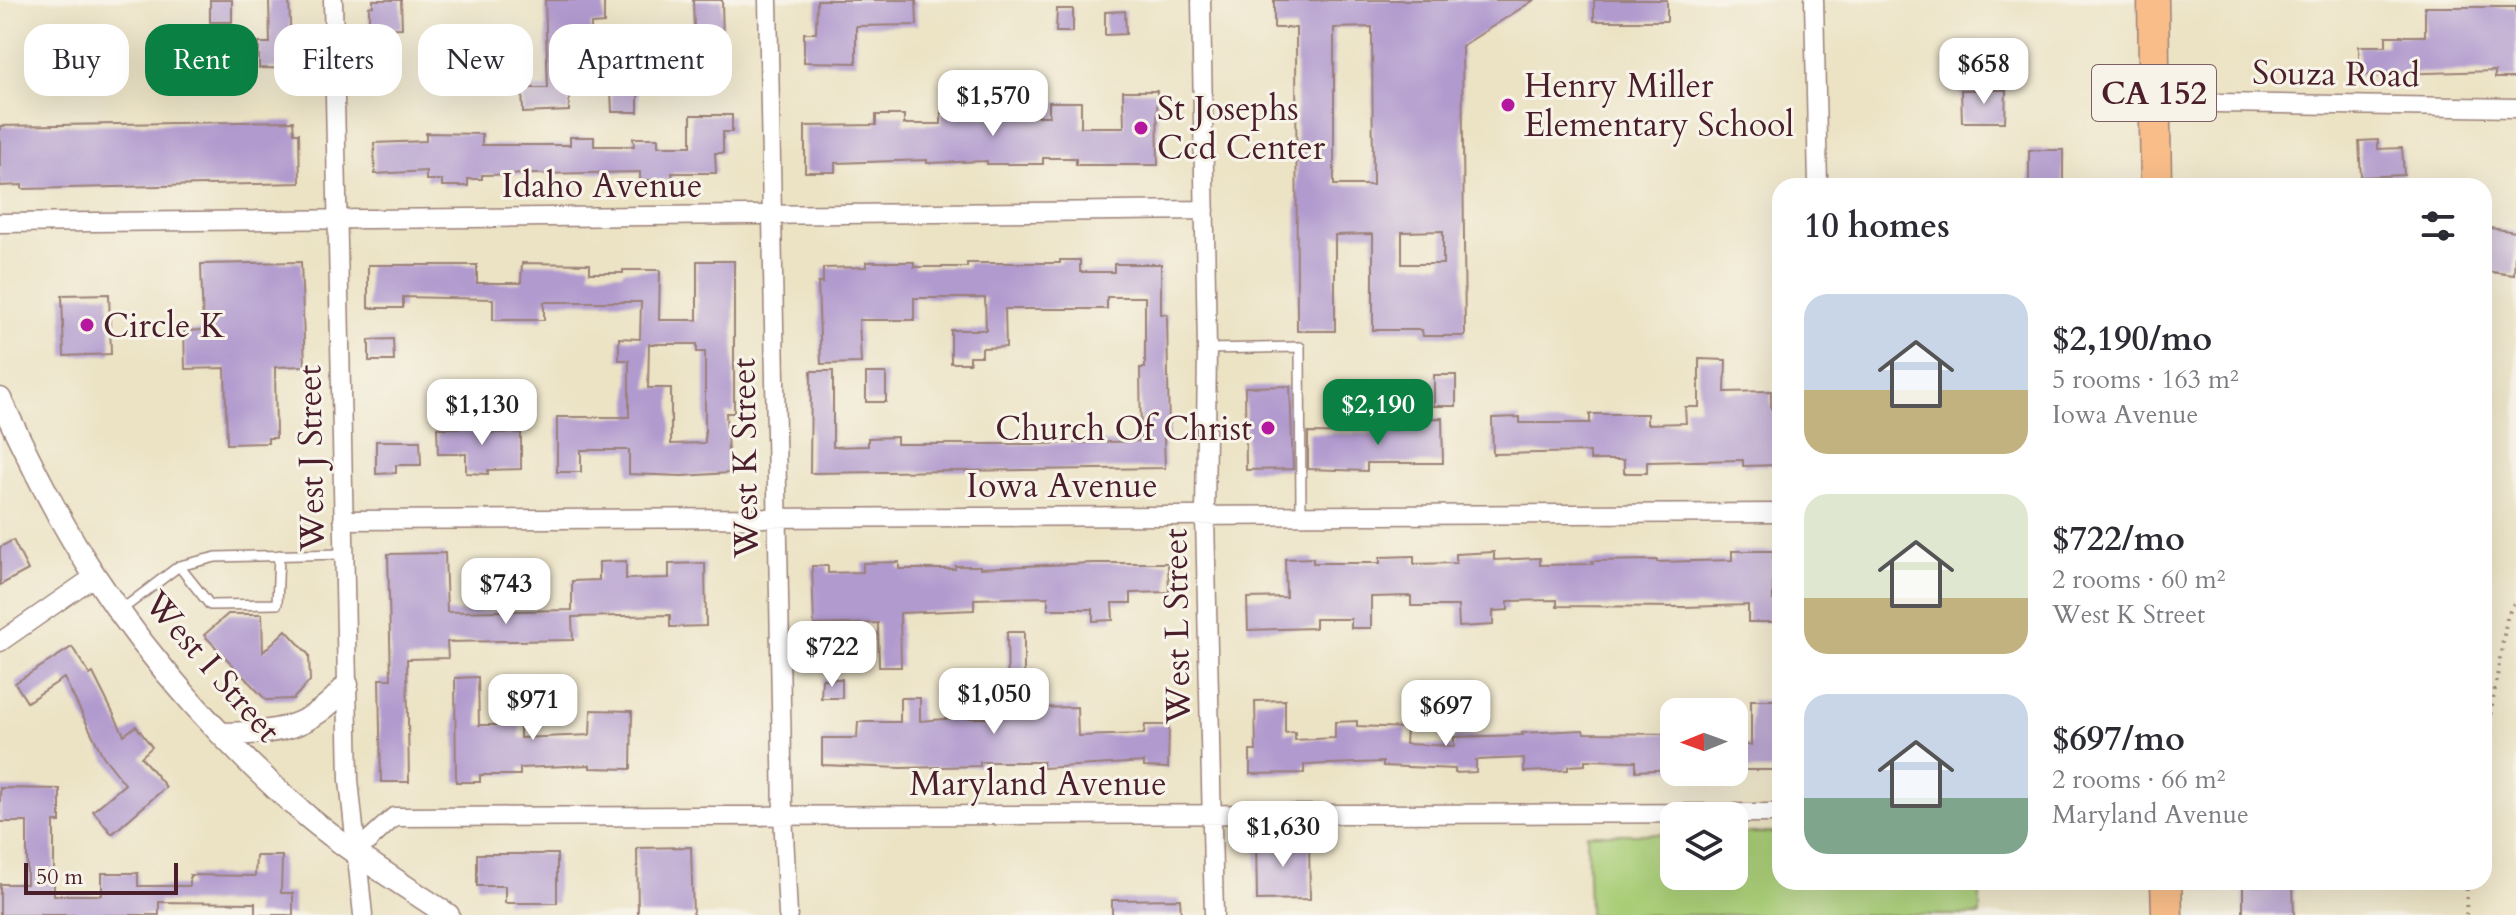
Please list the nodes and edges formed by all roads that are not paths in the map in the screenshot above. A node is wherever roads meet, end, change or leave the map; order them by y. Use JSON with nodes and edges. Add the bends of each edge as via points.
{"nodes":[{"id":1,"x":333,"y":0,"type":"edge"},
{"id":2,"x":768,"y":0,"type":"edge"},
{"id":3,"x":1201,"y":0,"type":"edge"},
{"id":4,"x":1814,"y":0,"type":"edge"},
{"id":5,"x":2153,"y":0,"type":"edge"},
{"id":6,"x":2154,"y":102,"type":"junction"},
{"id":7,"x":2516,"y":108,"type":"edge"},
{"id":8,"x":1818,"y":178,"type":"edge"},
{"id":9,"x":2156,"y":178,"type":"edge"},
{"id":10,"x":1205,"y":210,"type":"junction"},
{"id":11,"x":771,"y":216,"type":"junction"},
{"id":12,"x":338,"y":219,"type":"junction"},
{"id":13,"x":0,"y":223,"type":"edge"},
{"id":14,"x":1207,"y":349,"type":"junction"},
{"id":15,"x":0,"y":399,"type":"edge"},
{"id":16,"x":1772,"y":513,"type":"edge"},
{"id":17,"x":1301,"y":515,"type":"junction"},
{"id":18,"x":778,"y":517,"type":"junction"},
{"id":19,"x":1205,"y":517,"type":"junction"},
{"id":20,"x":343,"y":520,"type":"junction"},
{"id":21,"x":344,"y":554,"type":"junction"},
{"id":22,"x":279,"y":555,"type":"junction"},
{"id":23,"x":179,"y":566,"type":"junction"},
{"id":24,"x":95,"y":576,"type":"junction"},
{"id":25,"x":120,"y":611,"type":"junction"},
{"id":26,"x":0,"y":642,"type":"edge"},
{"id":27,"x":347,"y":685,"type":"junction"},
{"id":28,"x":221,"y":734,"type":"junction"},
{"id":29,"x":783,"y":813,"type":"junction"},
{"id":30,"x":1772,"y":813,"type":"edge"},
{"id":31,"x":1211,"y":816,"type":"junction"},
{"id":32,"x":356,"y":852,"type":"junction"},
{"id":33,"x":2166,"y":890,"type":"edge"},
{"id":34,"x":363,"y":915,"type":"edge"},
{"id":35,"x":448,"y":915,"type":"edge"},
{"id":36,"x":788,"y":915,"type":"edge"},
{"id":37,"x":1214,"y":915,"type":"edge"},
{"id":38,"x":2167,"y":915,"type":"edge"}],
"edges":[{"from":1,"to":12,"type":"street","name":"West J Street"},
{"from":2,"to":11,"type":"street","name":"West K Street"},
{"from":3,"to":10,"type":"street","name":"West L Street"},
{"from":4,"to":8,"type":"street"},
{"from":5,"to":6,"type":"highway","number":"CA 152"},
{"from":6,"to":7,"type":"street","name":"Souza Road"},
{"from":6,"to":9,"type":"highway","number":"CA 152"},
{"from":10,"to":11,"type":"street","name":"Idaho Avenue"},
{"from":10,"to":14,"type":"street","name":"West L Street"},
{"from":11,"to":12,"type":"street","name":"Idaho Avenue"},
{"from":11,"to":18,"type":"street","name":"West K Street"},
{"from":12,"to":13,"type":"street","name":"Idaho Avenue"},
{"from":12,"to":20,"type":"street","name":"West J Street"},
{"from":14,"to":17,"type":"lane","via":[[1300,347]]},
{"from":14,"to":19,"type":"street","name":"West L Street"},
{"from":15,"to":24,"type":"street","name":"West I Street"},
{"from":16,"to":17,"type":"street","name":"Iowa Avenue"},
{"from":17,"to":19,"type":"street","name":"Iowa Avenue"},
{"from":18,"to":19,"type":"street","name":"Iowa Avenue"},
{"from":18,"to":20,"type":"street","name":"Iowa Avenue"},
{"from":18,"to":29,"type":"street","name":"West K Street"},
{"from":19,"to":31,"type":"street","name":"West L Street"},
{"from":20,"to":21,"type":"street","name":"West J Street"},
{"from":21,"to":22,"type":"lane"},
{"from":21,"to":27,"type":"street","name":"West J Street"},
{"from":22,"to":23,"type":"lane","via":[[216,557]]},
{"from":22,"to":23,"type":"lane","via":[[277,604],[210,605]]},
{"from":23,"to":25,"type":"lane"},
{"from":24,"to":25,"type":"street","name":"West I Street"},
{"from":24,"to":26,"type":"street"},
{"from":25,"to":28,"type":"street","name":"West I Street"},
{"from":27,"to":28,"type":"street","via":[[328,707],[304,722]]},
{"from":27,"to":32,"type":"street","name":"West J Street"},
{"from":28,"to":32,"type":"street","name":"West I Street","via":[[310,819]]},
{"from":29,"to":31,"type":"street","name":"Maryland Avenue"},
{"from":29,"to":32,"type":"street","name":"Maryland Avenue","via":[[394,817]]},
{"from":29,"to":36,"type":"street","name":"West K Street"},
{"from":30,"to":31,"type":"street","name":"Maryland Avenue"},
{"from":31,"to":37,"type":"street","name":"West L Street"},
{"from":32,"to":34,"type":"street","name":"West J Street"},
{"from":32,"to":35,"type":"street","name":"West I Street"},
{"from":33,"to":38,"type":"highway"}]}
